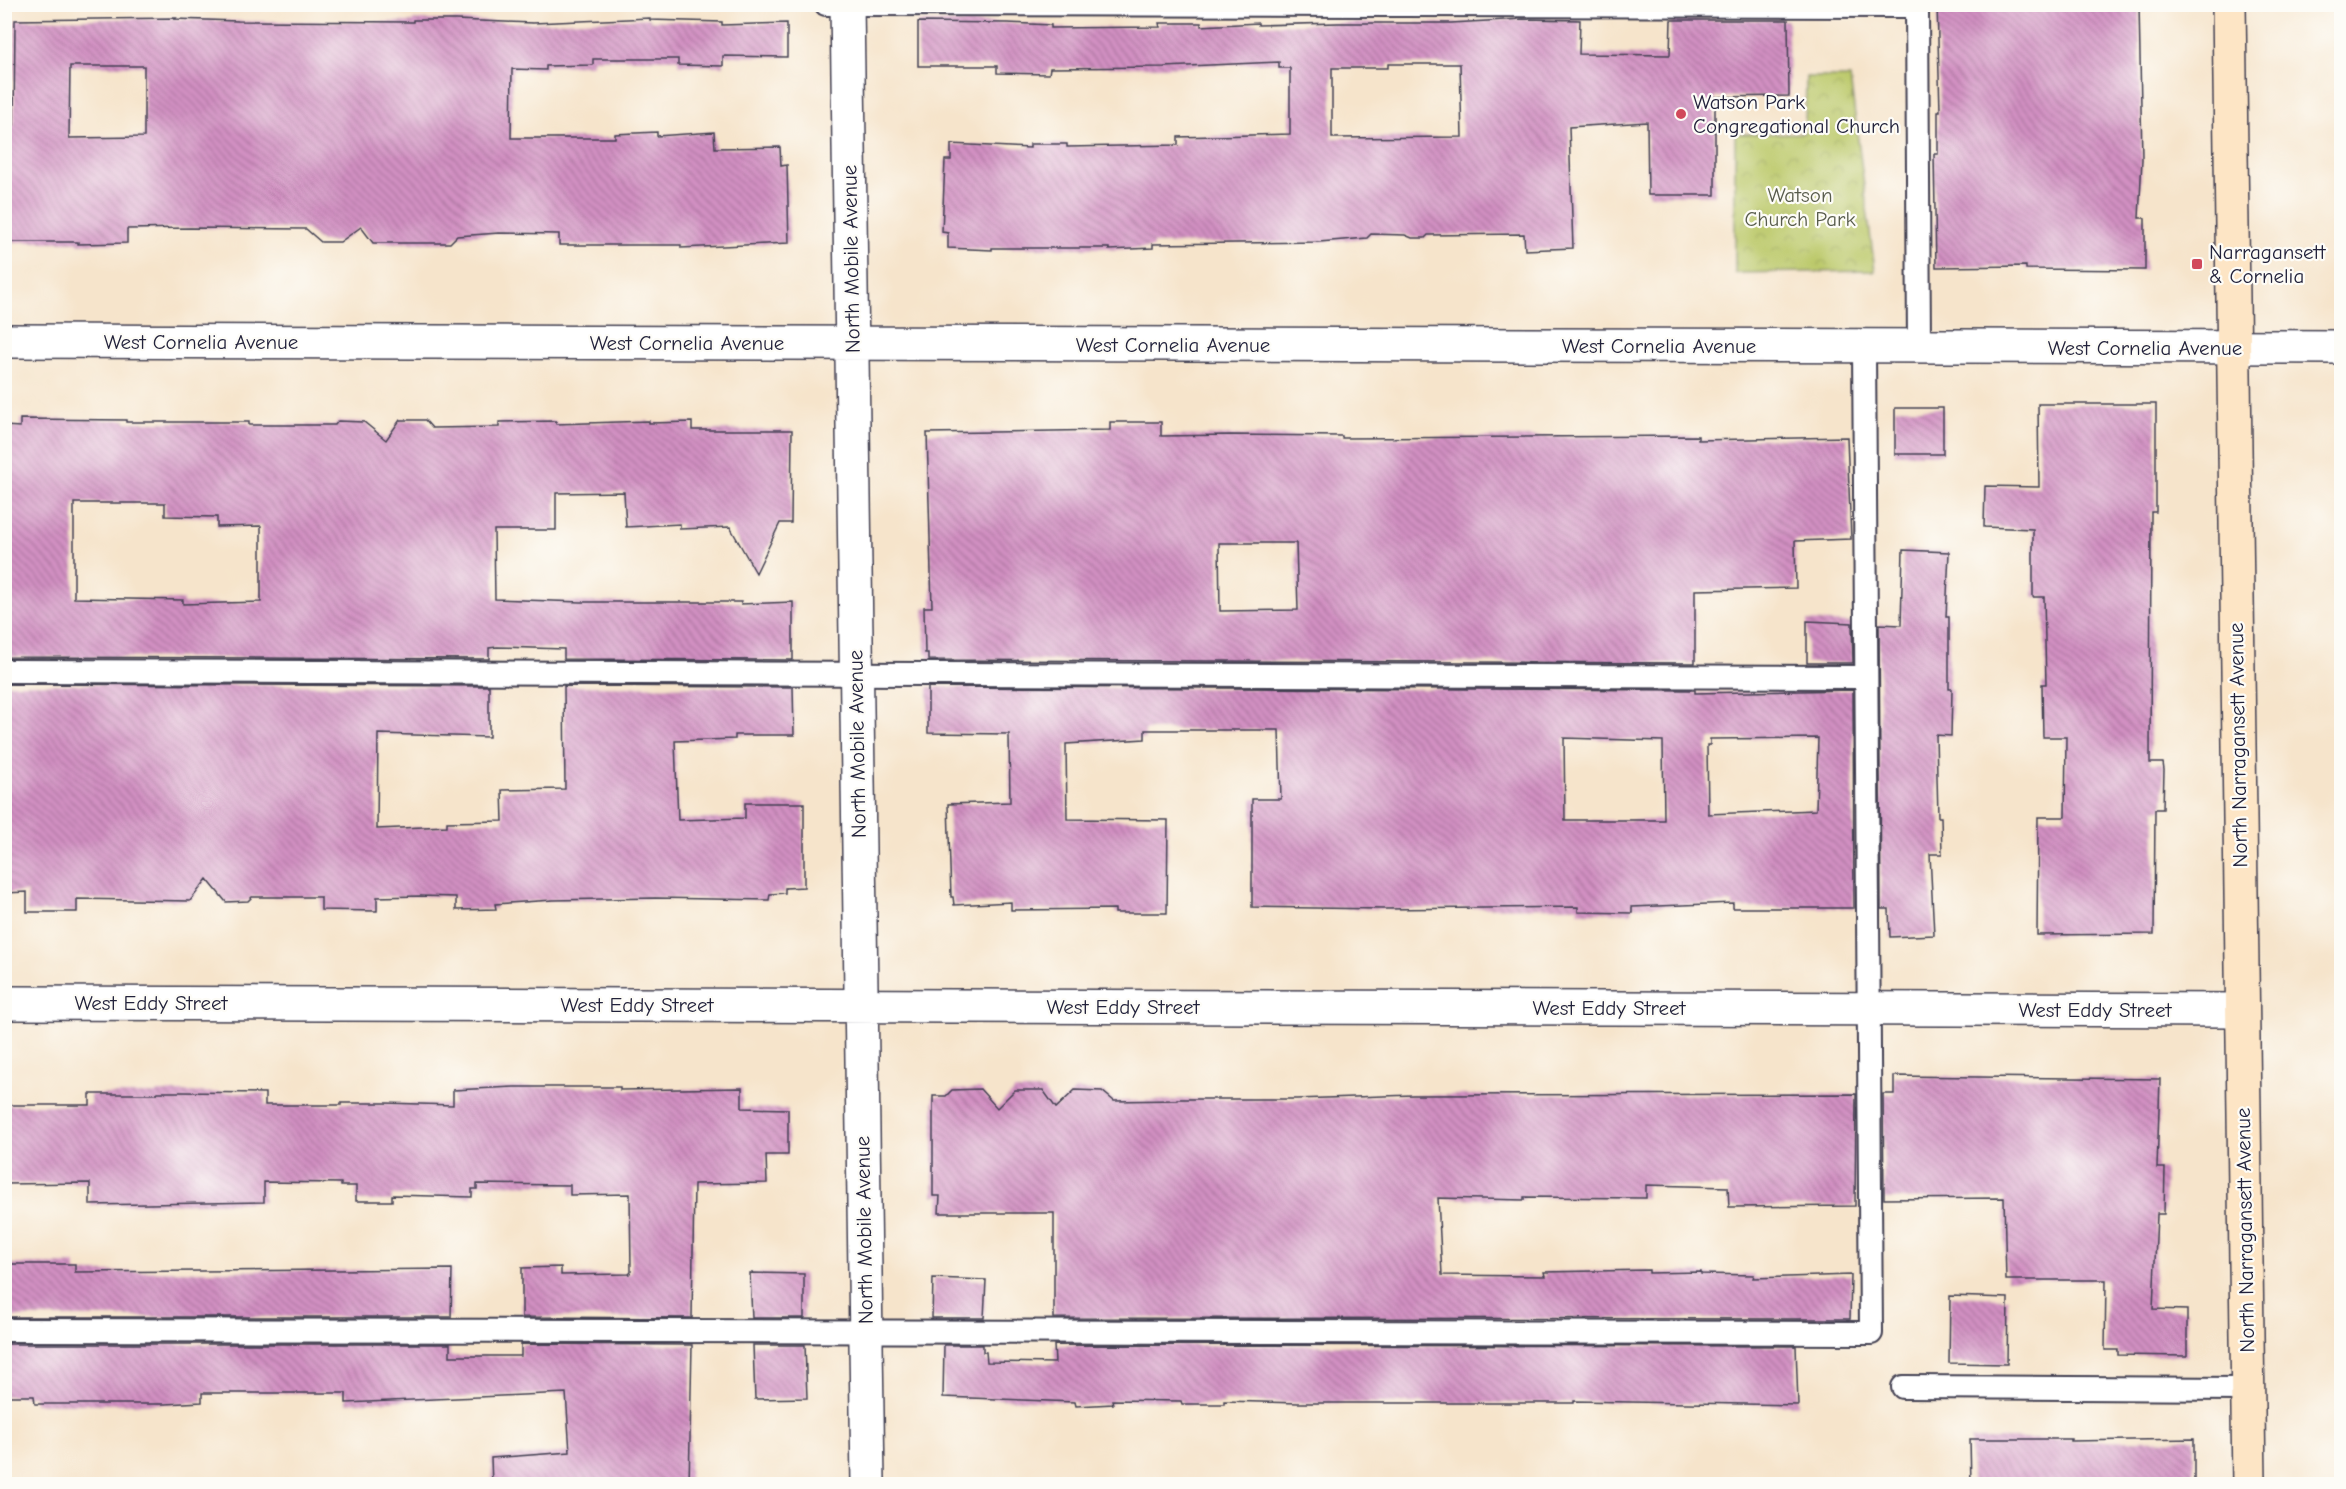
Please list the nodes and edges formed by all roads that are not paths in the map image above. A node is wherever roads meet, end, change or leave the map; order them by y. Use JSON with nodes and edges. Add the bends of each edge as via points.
{"nodes":[{"id":1,"x":825,"y":4,"type":"edge"},
{"id":2,"x":847,"y":4,"type":"edge"},
{"id":3,"x":2229,"y":4,"type":"edge"},
{"id":4,"x":1917,"y":5,"type":"edge"},
{"id":5,"x":4,"y":341,"type":"edge"},
{"id":6,"x":852,"y":344,"type":"junction"},
{"id":7,"x":1864,"y":347,"type":"junction"},
{"id":8,"x":1918,"y":347,"type":"junction"},
{"id":9,"x":2342,"y":347,"type":"edge"},
{"id":10,"x":2234,"y":348,"type":"junction"},
{"id":11,"x":4,"y":670,"type":"edge"},
{"id":12,"x":856,"y":673,"type":"junction"},
{"id":13,"x":1865,"y":677,"type":"junction"},
{"id":14,"x":4,"y":1003,"type":"edge"},
{"id":15,"x":861,"y":1006,"type":"junction"},
{"id":16,"x":1869,"y":1009,"type":"junction"},
{"id":17,"x":2242,"y":1010,"type":"junction"},
{"id":18,"x":4,"y":1330,"type":"edge"},
{"id":19,"x":866,"y":1331,"type":"junction"},
{"id":20,"x":1902,"y":1387,"type":"dead end"},
{"id":21,"x":2247,"y":1389,"type":"junction"},
{"id":22,"x":868,"y":1485,"type":"edge"},
{"id":23,"x":2249,"y":1485,"type":"edge"}],
"edges":[{"from":1,"to":2,"type":"lane"},
{"from":2,"to":4,"type":"lane"},
{"from":2,"to":6,"type":"street","name":"North Mobile Avenue"},
{"from":3,"to":10,"type":"street","name":"North Narragansett Avenue"},
{"from":4,"to":8,"type":"lane"},
{"from":5,"to":6,"type":"street","name":"West Cornelia Avenue"},
{"from":6,"to":7,"type":"street","name":"West Cornelia Avenue"},
{"from":6,"to":12,"type":"street","name":"North Mobile Avenue"},
{"from":7,"to":8,"type":"street","name":"West Cornelia Avenue"},
{"from":7,"to":13,"type":"lane"},
{"from":8,"to":10,"type":"street","name":"West Cornelia Avenue"},
{"from":9,"to":10,"type":"street","name":"West Cornelia Avenue"},
{"from":10,"to":17,"type":"street","name":"North Narragansett Avenue"},
{"from":11,"to":12,"type":"lane"},
{"from":12,"to":13,"type":"lane"},
{"from":12,"to":15,"type":"street","name":"North Mobile Avenue"},
{"from":13,"to":16,"type":"lane"},
{"from":14,"to":15,"type":"street","name":"West Eddy Street"},
{"from":15,"to":16,"type":"street","name":"West Eddy Street"},
{"from":15,"to":19,"type":"street","name":"North Mobile Avenue"},
{"from":16,"to":17,"type":"street","name":"West Eddy Street"},
{"from":16,"to":19,"type":"lane","via":[[1871,1333]]},
{"from":17,"to":21,"type":"street","name":"North Narragansett Avenue"},
{"from":18,"to":19,"type":"lane"},
{"from":19,"to":22,"type":"street","name":"North Mobile Avenue"},
{"from":20,"to":21,"type":"lane"},
{"from":21,"to":23,"type":"street","name":"North Narragansett Avenue"}]}
